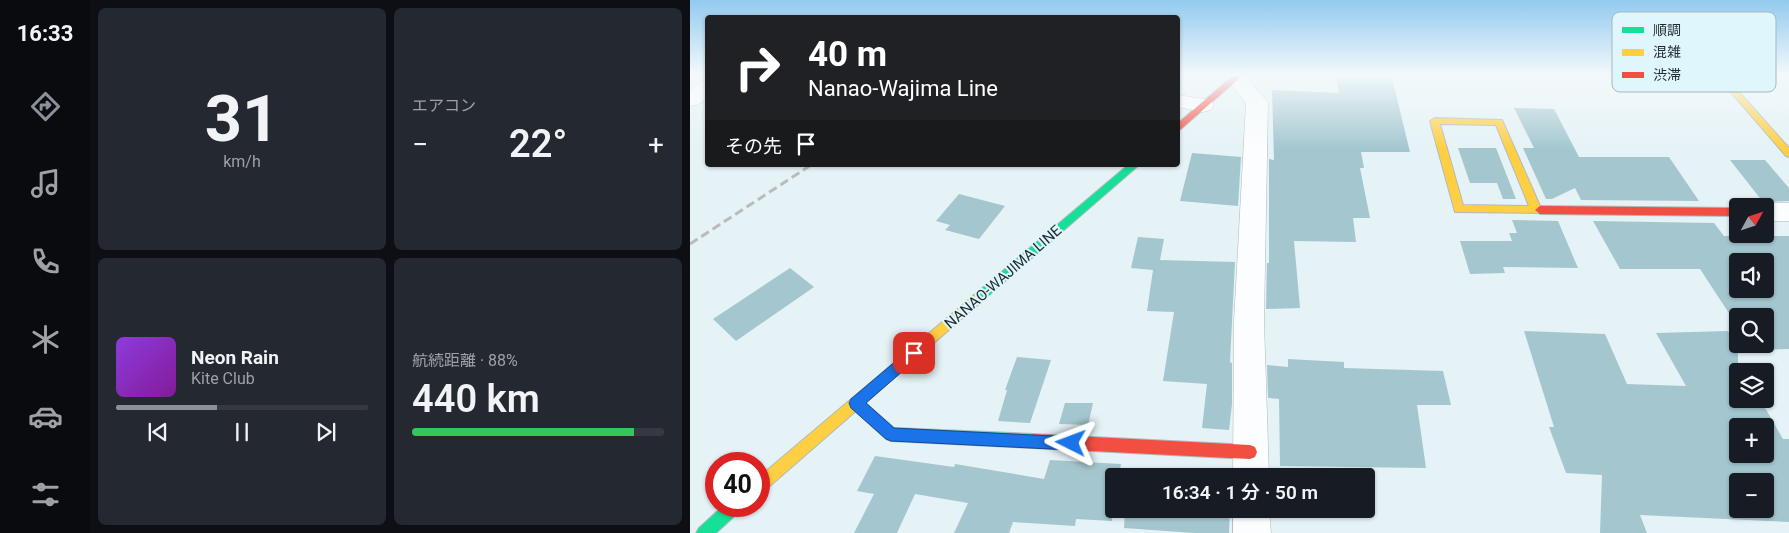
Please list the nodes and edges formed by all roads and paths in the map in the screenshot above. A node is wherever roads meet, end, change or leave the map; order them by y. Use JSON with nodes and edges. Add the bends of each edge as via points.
{"nodes":[{"id":1,"x":1210,"y":100,"type":"edge"},
{"id":2,"x":1255,"y":100,"type":"edge"},
{"id":3,"x":1742,"y":100,"type":"edge"},
{"id":4,"x":1180,"y":102,"type":"edge"},
{"id":5,"x":1203,"y":106,"type":"junction"},
{"id":6,"x":1180,"y":125,"type":"edge"},
{"id":7,"x":1789,"y":154,"type":"edge"},
{"id":8,"x":1132,"y":167,"type":"edge"},
{"id":9,"x":1536,"y":210,"type":"junction"},
{"id":10,"x":1729,"y":212,"type":"edge"},
{"id":11,"x":1774,"y":212,"type":"edge"},
{"id":12,"x":1789,"y":212,"type":"edge"},
{"id":13,"x":856,"y":403,"type":"junction"},
{"id":14,"x":1251,"y":464,"type":"edge"},
{"id":15,"x":770,"y":477,"type":"edge"},
{"id":16,"x":722,"y":517,"type":"edge"},
{"id":17,"x":1251,"y":518,"type":"edge"},
{"id":18,"x":704,"y":533,"type":"edge"},
{"id":19,"x":1252,"y":533,"type":"edge"}],
"edges":[{"from":1,"to":5,"type":"street"},
{"from":2,"to":14,"type":"street","via":[[1249,322]]},
{"from":3,"to":7,"type":"street"},
{"from":4,"to":5,"type":"street"},
{"from":5,"to":6,"type":"street"},
{"from":8,"to":13,"type":"street","name":"NANAO-WAJIMA LINE"},
{"from":9,"to":9,"type":"street","via":[[1459,209],[1435,121],[1498,122]]},
{"from":9,"to":10,"type":"street"},
{"from":11,"to":12,"type":"street"},
{"from":13,"to":14,"type":"street","via":[[891,434]]},
{"from":13,"to":15,"type":"street","name":"NANAO-WAJIMA LINE"},
{"from":16,"to":18,"type":"street"},
{"from":17,"to":19,"type":"street"}]}
